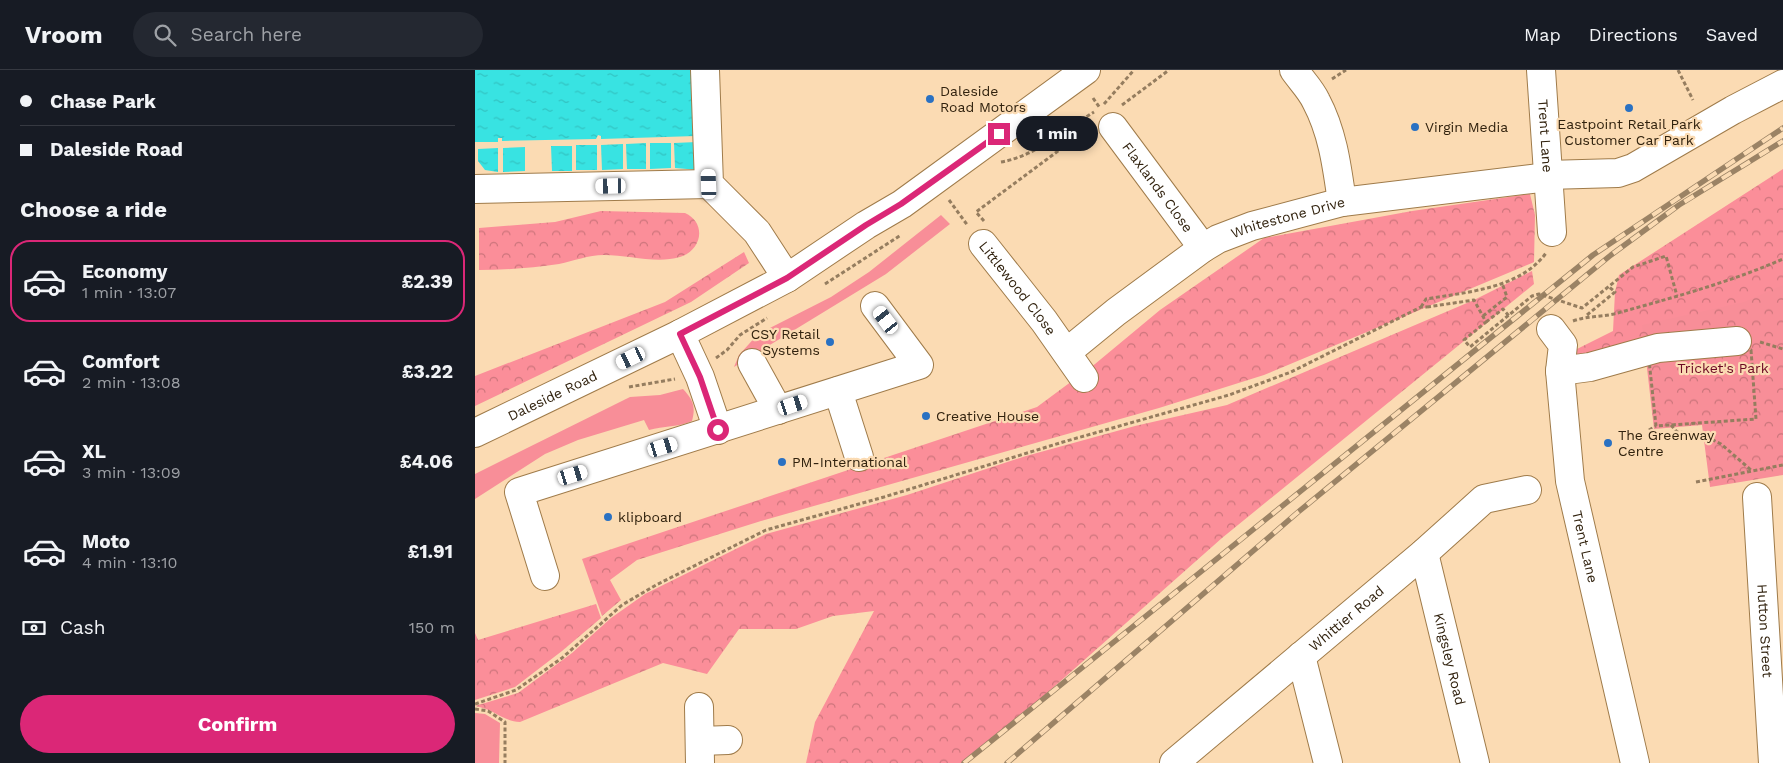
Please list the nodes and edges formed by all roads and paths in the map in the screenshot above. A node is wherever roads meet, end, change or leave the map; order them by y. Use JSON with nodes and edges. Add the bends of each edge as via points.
{"nodes":[{"id":1,"x":705,"y":70,"type":"edge"},
{"id":2,"x":1086,"y":70,"type":"edge"},
{"id":3,"x":1134,"y":70,"type":"edge"},
{"id":4,"x":1169,"y":70,"type":"edge"},
{"id":5,"x":1294,"y":70,"type":"edge"},
{"id":6,"x":1541,"y":70,"type":"edge"},
{"id":7,"x":1678,"y":70,"type":"edge"},
{"id":8,"x":1783,"y":84,"type":"edge"},
{"id":9,"x":1693,"y":100,"type":"dead end"},
{"id":10,"x":1114,"y":127,"type":"junction"},
{"id":11,"x":993,"y":168,"type":"dead end"},
{"id":12,"x":1547,"y":175,"type":"junction"},
{"id":13,"x":709,"y":184,"type":"junction"},
{"id":14,"x":475,"y":190,"type":"edge"},
{"id":15,"x":957,"y":195,"type":"dead end"},
{"id":16,"x":949,"y":200,"type":"junction"},
{"id":17,"x":1342,"y":202,"type":"junction"},
{"id":18,"x":944,"y":204,"type":"dead end"},
{"id":19,"x":1552,"y":232,"type":"joint"},
{"id":20,"x":983,"y":244,"type":"junction"},
{"id":21,"x":1203,"y":248,"type":"junction"},
{"id":22,"x":1783,"y":259,"type":"edge"},
{"id":23,"x":787,"y":278,"type":"junction"},
{"id":24,"x":1502,"y":283,"type":"junction"},
{"id":25,"x":1608,"y":286,"type":"junction"},
{"id":26,"x":1677,"y":296,"type":"junction"},
{"id":27,"x":875,"y":306,"type":"dead end"},
{"id":28,"x":1421,"y":307,"type":"junction"},
{"id":29,"x":1483,"y":316,"type":"junction"},
{"id":30,"x":1509,"y":316,"type":"junction"},
{"id":31,"x":1586,"y":316,"type":"junction"},
{"id":32,"x":1486,"y":322,"type":"junction"},
{"id":33,"x":1551,"y":329,"type":"joint"},
{"id":34,"x":680,"y":334,"type":"junction"},
{"id":35,"x":1737,"y":340,"type":"dead end"},
{"id":36,"x":1067,"y":352,"type":"junction"},
{"id":37,"x":753,"y":363,"type":"dead end"},
{"id":38,"x":1560,"y":371,"type":"junction"},
{"id":39,"x":1085,"y":378,"type":"dead end"},
{"id":40,"x":839,"y":391,"type":"junction"},
{"id":41,"x":779,"y":410,"type":"junction"},
{"id":42,"x":1671,"y":425,"type":"junction"},
{"id":43,"x":1656,"y":426,"type":"junction"},
{"id":44,"x":718,"y":430,"type":"junction"},
{"id":45,"x":1649,"y":430,"type":"dead end"},
{"id":46,"x":475,"y":433,"type":"edge"},
{"id":47,"x":859,"y":457,"type":"dead end"},
{"id":48,"x":1783,"y":465,"type":"edge"},
{"id":49,"x":1751,"y":470,"type":"junction"},
{"id":50,"x":1696,"y":482,"type":"dead end"},
{"id":51,"x":1527,"y":490,"type":"dead end"},
{"id":52,"x":1757,"y":498,"type":"dead end"},
{"id":53,"x":1424,"y":553,"type":"junction"},
{"id":54,"x":545,"y":576,"type":"dead end"},
{"id":55,"x":1301,"y":656,"type":"junction"},
{"id":56,"x":475,"y":704,"type":"edge"},
{"id":57,"x":1776,"y":706,"type":"edge"},
{"id":58,"x":699,"y":707,"type":"dead end"},
{"id":59,"x":475,"y":710,"type":"edge"},
{"id":60,"x":728,"y":740,"type":"dead end"},
{"id":61,"x":700,"y":752,"type":"edge"},
{"id":62,"x":505,"y":763,"type":"edge"},
{"id":63,"x":1174,"y":763,"type":"edge"},
{"id":64,"x":1327,"y":763,"type":"edge"},
{"id":65,"x":1475,"y":763,"type":"edge"},
{"id":66,"x":1635,"y":763,"type":"edge"},
{"id":67,"x":1773,"y":763,"type":"edge"}],
"edges":[{"from":1,"to":13,"type":"street"},
{"from":2,"to":23,"type":"street","name":"Daleside Road","via":[[901,204]]},
{"from":3,"to":11,"type":"path","via":[[1100,108],[1034,152]]},
{"from":4,"to":10,"type":"path","via":[[1121,107],[1127,116]]},
{"from":5,"to":17,"type":"street","via":[[1316,100],[1329,132],[1335,150]]},
{"from":6,"to":12,"type":"street","name":"Trent Lane"},
{"from":7,"to":9,"type":"path"},
{"from":8,"to":12,"type":"street","name":"Whitestone Drive","via":[[1633,168],[1618,173]]},
{"from":10,"to":20,"type":"path","via":[[1094,141],[1085,131],[976,212],[995,235]]},
{"from":10,"to":21,"type":"street","name":"Flaxlands Close"},
{"from":12,"to":17,"type":"street","name":"Whitestone Drive"},
{"from":12,"to":19,"type":"street","name":"Trent Lane"},
{"from":13,"to":14,"type":"street"},
{"from":13,"to":23,"type":"street","via":[[757,232]]},
{"from":15,"to":16,"type":"path"},
{"from":16,"to":18,"type":"path"},
{"from":16,"to":20,"type":"path","name":"Littlewood Close"},
{"from":17,"to":21,"type":"street","name":"Whitestone Drive","via":[[1252,226]]},
{"from":19,"to":24,"type":"path","via":[[1553,244],[1538,265]]},
{"from":20,"to":36,"type":"street","name":"Littlewood Close"},
{"from":21,"to":36,"type":"street","name":"Whitestone Drive"},
{"from":22,"to":26,"type":"path"},
{"from":23,"to":34,"type":"street","name":"Daleside Road"},
{"from":24,"to":28,"type":"path","via":[[1426,299]]},
{"from":24,"to":29,"type":"path","via":[[1507,297]]},
{"from":25,"to":26,"type":"path","bridge":true,"via":[[1633,266],[1665,256]]},
{"from":25,"to":30,"type":"path","bridge":true,"via":[[1582,308],[1539,294],[1532,296]]},
{"from":25,"to":31,"type":"path","via":[[1615,292]]},
{"from":26,"to":31,"type":"path","via":[[1610,315]]},
{"from":27,"to":40,"type":"street","via":[[919,365]]},
{"from":28,"to":29,"type":"path","bridge":true,"via":[[1474,300]]},
{"from":28,"to":56,"type":"path","via":[[1291,372],[1229,396],[766,530],[622,605],[562,658],[516,690]]},
{"from":29,"to":32,"type":"path","bridge":true},
{"from":30,"to":32,"type":"path","via":[[1503,309]]},
{"from":30,"to":32,"type":"path","bridge":true,"via":[[1470,347],[1464,340]]},
{"from":31,"to":33,"type":"path"},
{"from":33,"to":38,"type":"street","name":"Trent Lane","via":[[1563,345]]},
{"from":34,"to":44,"type":"street","via":[[700,377]]},
{"from":34,"to":46,"type":"street","name":"Daleside Road"},
{"from":35,"to":38,"type":"street","via":[[1658,348],[1591,367]]},
{"from":36,"to":39,"type":"street","name":"Littlewood Close"},
{"from":37,"to":41,"type":"street"},
{"from":38,"to":66,"type":"street","name":"Trent Lane","via":[[1570,481]]},
{"from":40,"to":41,"type":"street"},
{"from":40,"to":47,"type":"street"},
{"from":41,"to":44,"type":"street"},
{"from":42,"to":43,"type":"path"},
{"from":42,"to":43,"type":"path","via":[[1756,419],[1751,350],[1649,360]]},
{"from":42,"to":49,"type":"path","via":[[1677,432],[1701,434],[1721,444]]},
{"from":43,"to":45,"type":"path"},
{"from":44,"to":54,"type":"street","via":[[519,492]]},
{"from":48,"to":49,"type":"path"},
{"from":49,"to":50,"type":"path"},
{"from":51,"to":53,"type":"street","name":"Whittier Road","via":[[1483,499]]},
{"from":52,"to":57,"type":"street","name":"Hutton Street"},
{"from":53,"to":55,"type":"street","name":"Whittier Road"},
{"from":53,"to":65,"type":"street","name":"Kingsley Road"},
{"from":55,"to":63,"type":"street","name":"Whittier Road"},
{"from":55,"to":64,"type":"street"},
{"from":57,"to":67,"type":"street","name":"Hutton Street"},
{"from":58,"to":61,"type":"street"},
{"from":59,"to":62,"type":"path","via":[[488,711],[505,722]]},
{"from":60,"to":61,"type":"street"}]}
